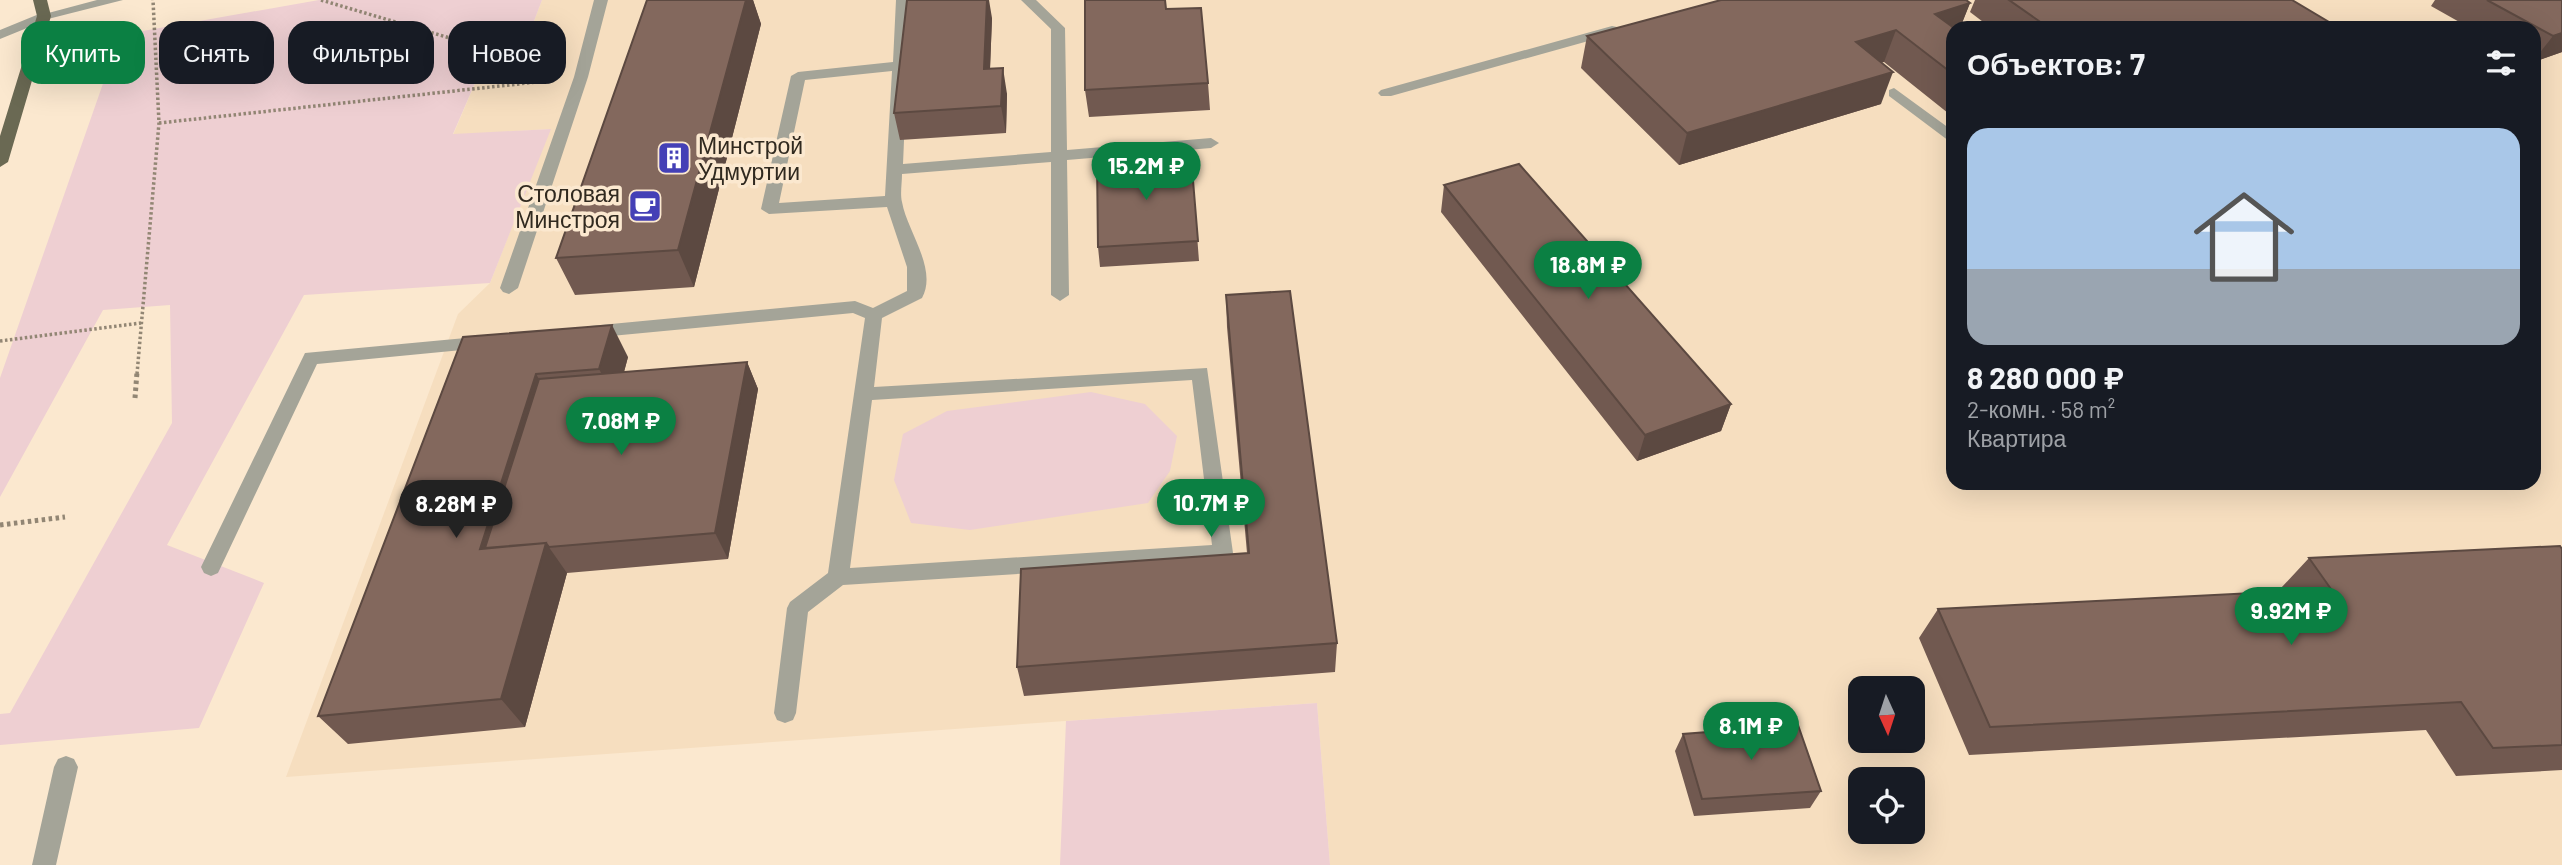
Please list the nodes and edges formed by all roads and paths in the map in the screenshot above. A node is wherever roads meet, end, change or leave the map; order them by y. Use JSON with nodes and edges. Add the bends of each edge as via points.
{"nodes":[{"id":1,"x":40,"y":0,"type":"edge"},
{"id":2,"x":116,"y":0,"type":"edge"},
{"id":3,"x":153,"y":0,"type":"edge"},
{"id":4,"x":321,"y":0,"type":"edge"},
{"id":5,"x":601,"y":0,"type":"edge"},
{"id":6,"x":903,"y":0,"type":"edge"},
{"id":7,"x":1028,"y":0,"type":"edge"},
{"id":8,"x":44,"y":16,"type":"junction"},
{"id":9,"x":1627,"y":26,"type":"edge"},
{"id":10,"x":0,"y":35,"type":"edge"},
{"id":11,"x":900,"y":66,"type":"junction"},
{"id":12,"x":581,"y":77,"type":"junction"},
{"id":13,"x":1386,"y":93,"type":"dead end"},
{"id":14,"x":1894,"y":93,"type":"dead end"},
{"id":15,"x":159,"y":123,"type":"junction"},
{"id":16,"x":1946,"y":134,"type":"edge"},
{"id":17,"x":1210,"y":143,"type":"dead end"},
{"id":18,"x":1059,"y":154,"type":"junction"},
{"id":19,"x":0,"y":162,"type":"edge"},
{"id":20,"x":895,"y":170,"type":"junction"},
{"id":21,"x":893,"y":201,"type":"junction"},
{"id":22,"x":509,"y":288,"type":"dead end"},
{"id":23,"x":1060,"y":295,"type":"dead end"},
{"id":24,"x":874,"y":315,"type":"junction"},
{"id":25,"x":141,"y":323,"type":"junction"},
{"id":26,"x":566,"y":334,"type":"edge"},
{"id":27,"x":511,"y":340,"type":"edge"},
{"id":28,"x":0,"y":341,"type":"edge"},
{"id":29,"x":864,"y":394,"type":"junction"},
{"id":30,"x":135,"y":397,"type":"dead end"},
{"id":31,"x":65,"y":517,"type":"dead end"},
{"id":32,"x":0,"y":525,"type":"edge"},
{"id":33,"x":211,"y":567,"type":"dead end"},
{"id":34,"x":838,"y":577,"type":"junction"},
{"id":35,"x":785,"y":713,"type":"dead end"},
{"id":36,"x":66,"y":767,"type":"dead end"},
{"id":37,"x":44,"y":865,"type":"edge"}],
"edges":[{"from":1,"to":8,"type":"main road"},
{"from":2,"to":8,"type":"street"},
{"from":3,"to":15,"type":"path"},
{"from":4,"to":12,"type":"path"},
{"from":5,"to":12,"type":"street"},
{"from":6,"to":11,"type":"street"},
{"from":7,"to":18,"type":"street","via":[[1058,28]]},
{"from":8,"to":10,"type":"lane"},
{"from":8,"to":19,"type":"main road"},
{"from":9,"to":13,"type":"street"},
{"from":11,"to":20,"type":"street"},
{"from":11,"to":21,"type":"street","via":[[798,76],[769,209]]},
{"from":12,"to":15,"type":"path"},
{"from":12,"to":22,"type":"street"},
{"from":14,"to":16,"type":"street"},
{"from":15,"to":25,"type":"path"},
{"from":17,"to":18,"type":"street"},
{"from":18,"to":20,"type":"street"},
{"from":18,"to":23,"type":"street"},
{"from":20,"to":21,"type":"street"},
{"from":21,"to":24,"type":"street","via":[[916,267],[916,294]]},
{"from":24,"to":26,"type":"street","via":[[855,307]]},
{"from":24,"to":29,"type":"street"},
{"from":25,"to":28,"type":"path"},
{"from":25,"to":30,"type":"path"},
{"from":27,"to":33,"type":"street","via":[[311,358]]},
{"from":29,"to":34,"type":"street"},
{"from":29,"to":34,"type":"street","via":[[1199,373],[1223,553]]},
{"from":31,"to":32,"type":"path"},
{"from":34,"to":35,"type":"street","via":[[798,608]]},
{"from":36,"to":37,"type":"street"}]}
